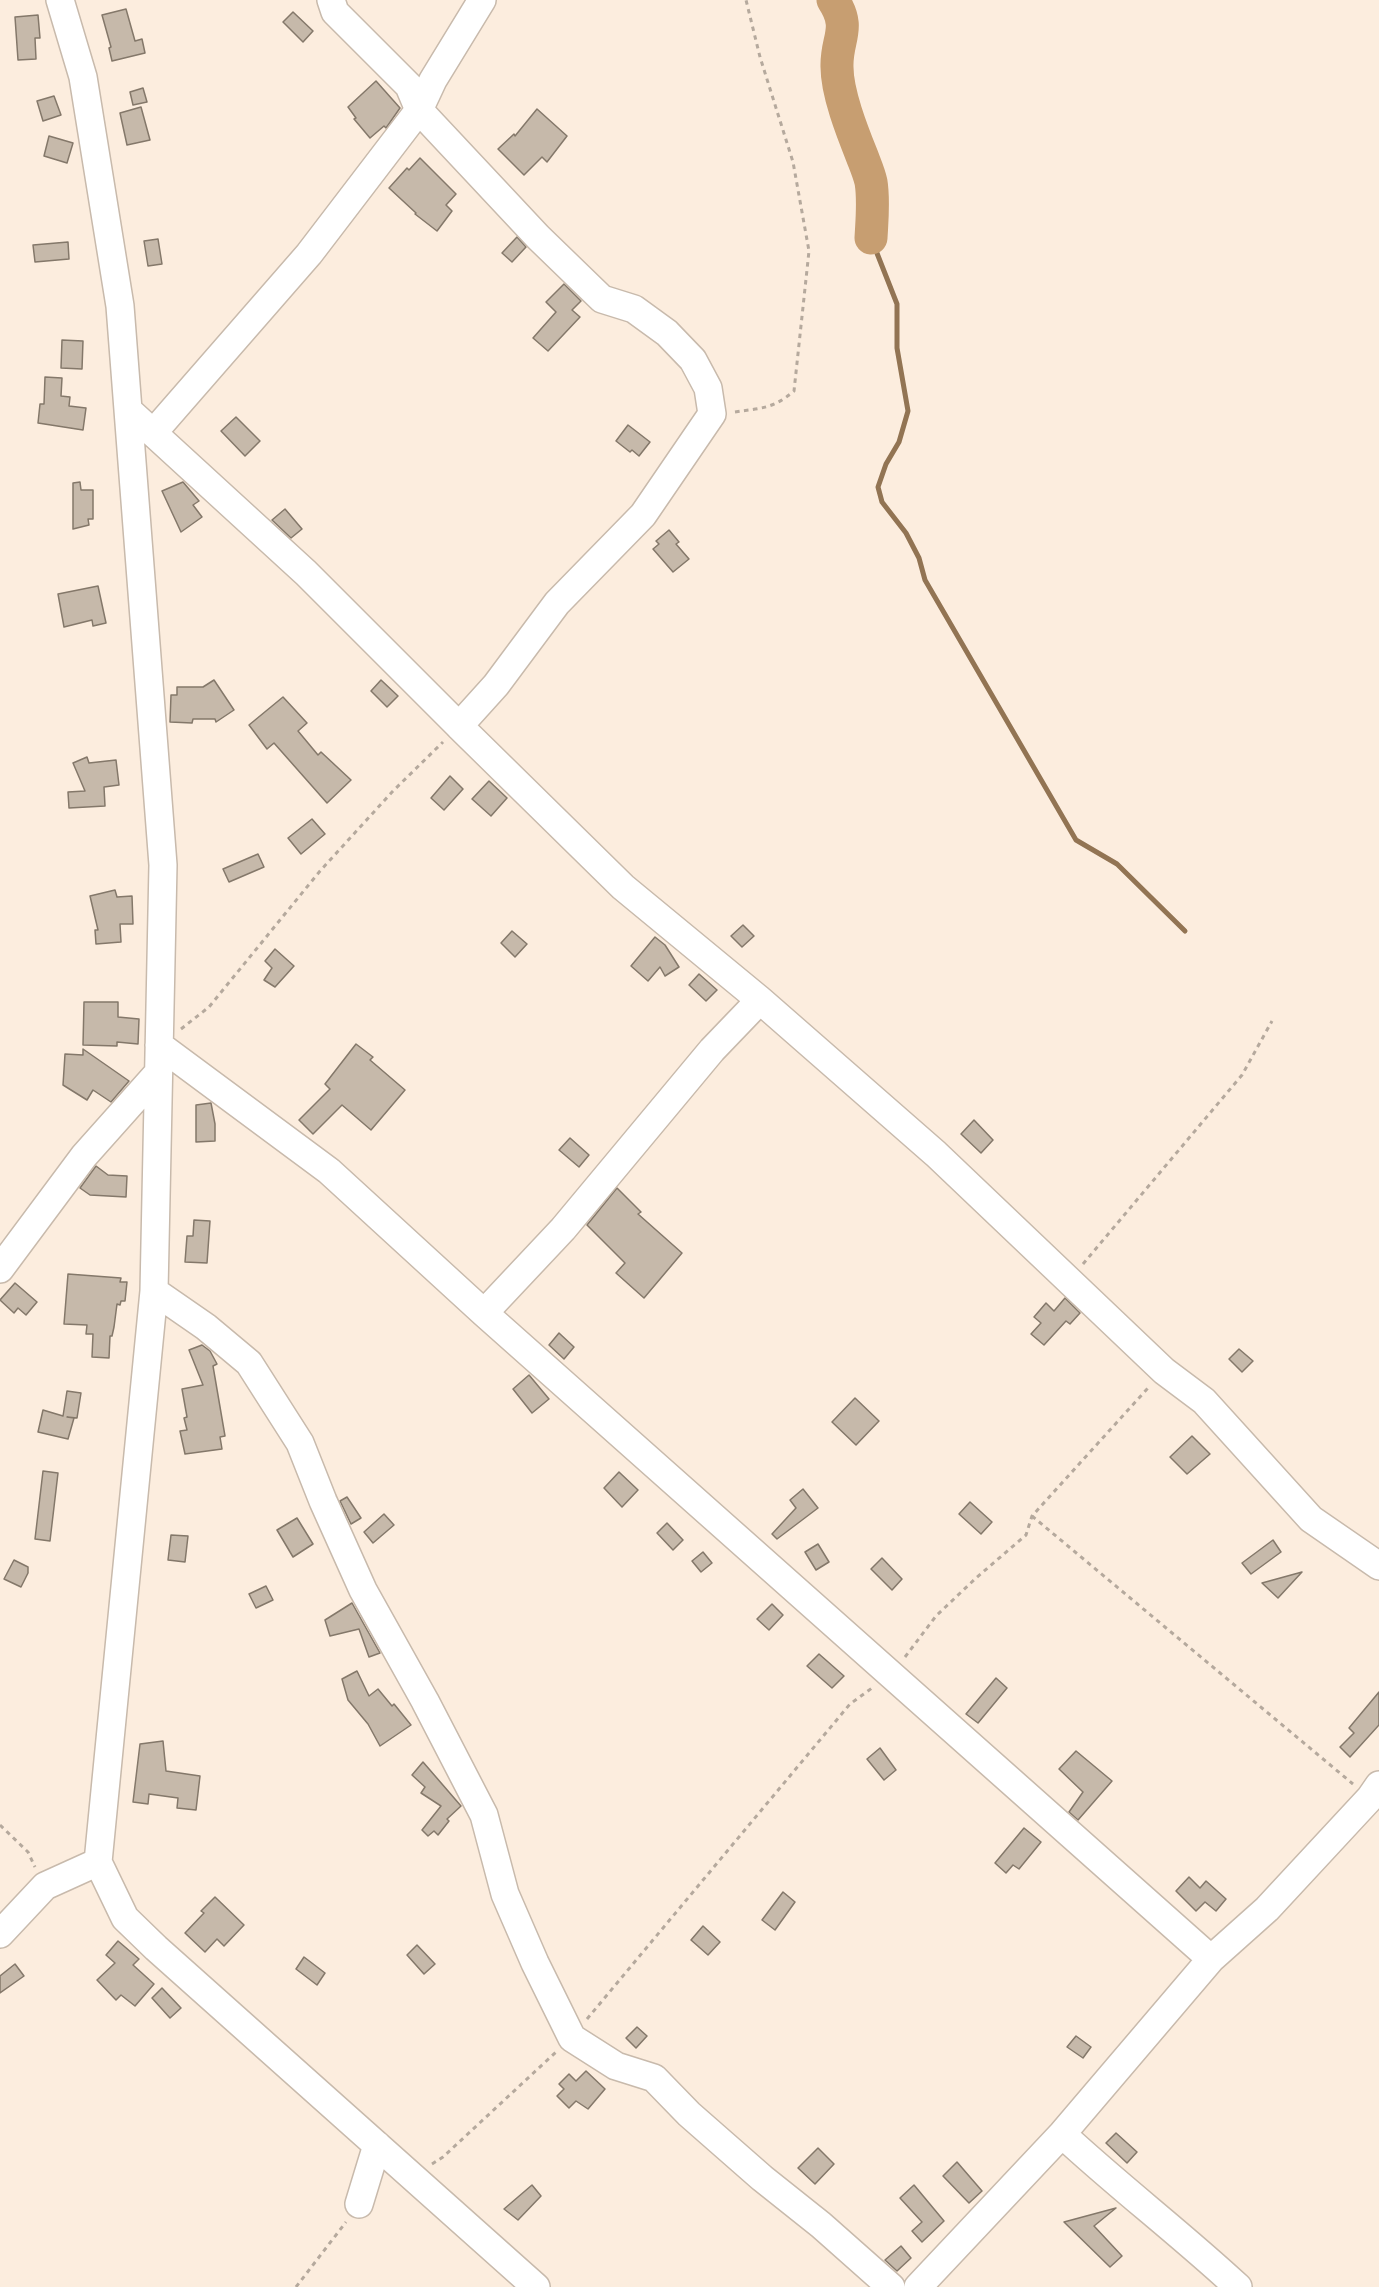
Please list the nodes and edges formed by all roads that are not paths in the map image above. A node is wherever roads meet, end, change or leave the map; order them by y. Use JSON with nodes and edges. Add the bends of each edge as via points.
{"nodes":[{"id":1,"x":60,"y":0,"type":"edge"},
{"id":2,"x":331,"y":0,"type":"edge"},
{"id":3,"x":482,"y":0,"type":"edge"},
{"id":4,"x":419,"y":110,"type":"junction"},
{"id":5,"x":128,"y":410,"type":"junction"},
{"id":6,"x":153,"y":433,"type":"junction"},
{"id":7,"x":459,"y":726,"type":"junction"},
{"id":8,"x":760,"y":1000,"type":"junction"},
{"id":9,"x":159,"y":1045,"type":"junction"},
{"id":10,"x":158,"y":1073,"type":"junction"},
{"id":11,"x":0,"y":1269,"type":"edge"},
{"id":12,"x":154,"y":1291,"type":"junction"},
{"id":13,"x":484,"y":1313,"type":"junction"},
{"id":14,"x":1379,"y":1566,"type":"edge"},
{"id":15,"x":1376,"y":1796,"type":"edge"},
{"id":16,"x":98,"y":1862,"type":"junction"},
{"id":17,"x":0,"y":1934,"type":"edge"},
{"id":18,"x":1211,"y":1959,"type":"junction"},
{"id":19,"x":1062,"y":2134,"type":"junction"},
{"id":20,"x":377,"y":2145,"type":"junction"},
{"id":21,"x":359,"y":2204,"type":"dead end"},
{"id":22,"x":536,"y":2287,"type":"edge"},
{"id":23,"x":891,"y":2287,"type":"edge"},
{"id":24,"x":918,"y":2287,"type":"edge"},
{"id":25,"x":1238,"y":2287,"type":"edge"}],
"edges":[{"from":1,"to":5,"type":"street","via":[[83,77],[120,306]]},
{"from":2,"to":4,"type":"street","via":[[335,12],[409,86]]},
{"from":3,"to":4,"type":"street"},
{"from":4,"to":6,"type":"street","via":[[309,254]]},
{"from":4,"to":7,"type":"street","via":[[602,299],[634,309],[667,333],[693,360],[708,388],[712,414],[643,515],[557,603],[496,685]]},
{"from":5,"to":6,"type":"street"},
{"from":5,"to":9,"type":"street","via":[[163,865]]},
{"from":6,"to":7,"type":"street","via":[[306,573]]},
{"from":7,"to":8,"type":"street","via":[[623,887]]},
{"from":8,"to":13,"type":"street","via":[[712,1050],[563,1229]]},
{"from":8,"to":14,"type":"street","via":[[936,1154],[1164,1371],[1204,1401],[1311,1519]]},
{"from":9,"to":10,"type":"street"},
{"from":9,"to":13,"type":"street","via":[[329,1171]]},
{"from":10,"to":11,"type":"street","via":[[84,1156]]},
{"from":10,"to":12,"type":"street"},
{"from":12,"to":16,"type":"street"},
{"from":12,"to":23,"type":"street","via":[[206,1327],[249,1364],[300,1443],[363,1590],[484,1815],[505,1894],[572,2038],[616,2066],[654,2078],[689,2114]]},
{"from":13,"to":18,"type":"street"},
{"from":15,"to":18,"type":"street","via":[[1267,1909]]},
{"from":16,"to":17,"type":"street","via":[[45,1886]]},
{"from":16,"to":20,"type":"street","via":[[125,1918]]},
{"from":18,"to":19,"type":"street"},
{"from":19,"to":24,"type":"street"},
{"from":19,"to":25,"type":"street"},
{"from":20,"to":21,"type":"street"},
{"from":20,"to":22,"type":"street"}]}
